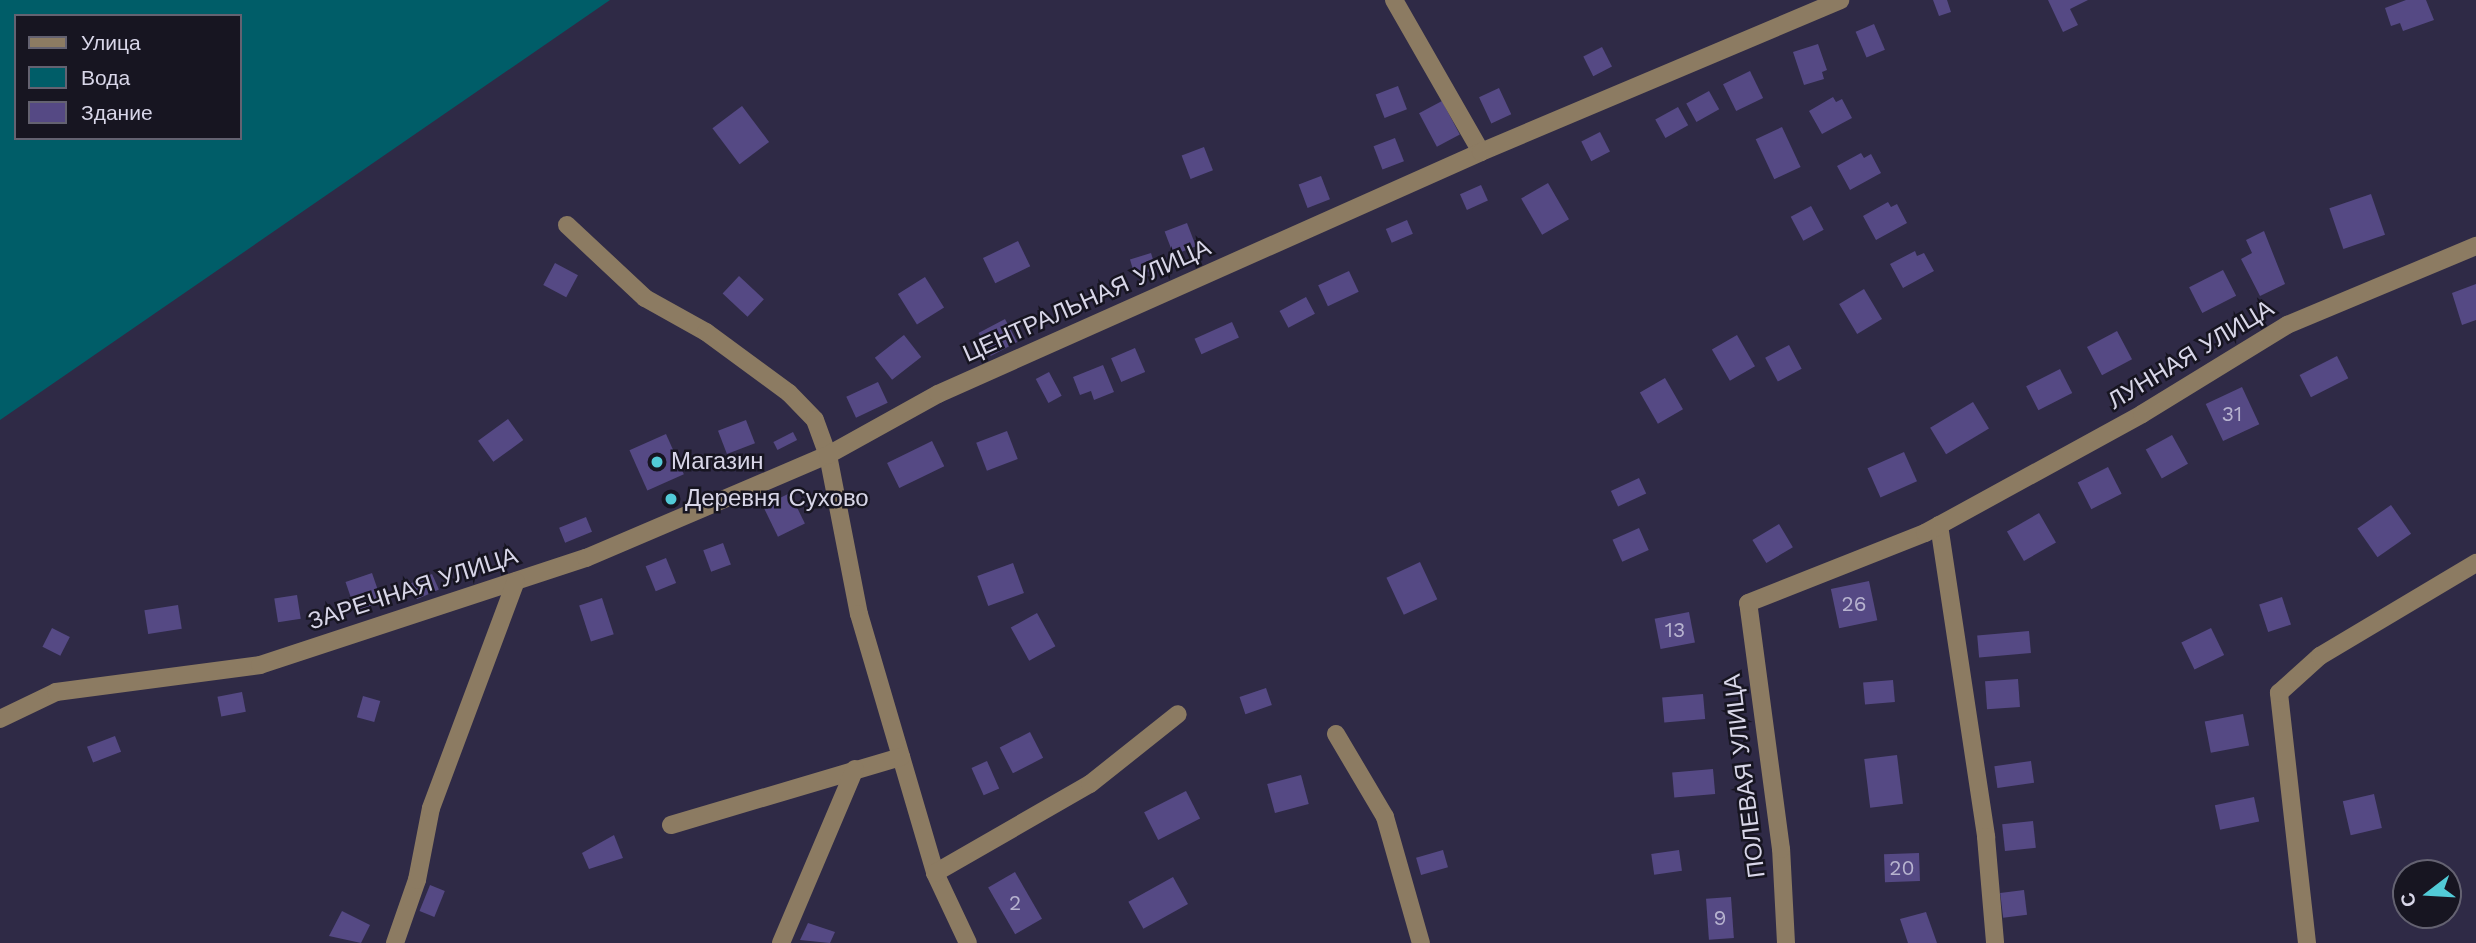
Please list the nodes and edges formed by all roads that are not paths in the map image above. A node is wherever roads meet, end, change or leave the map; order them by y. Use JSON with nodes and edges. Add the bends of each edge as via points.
{"nodes":[{"id":1,"x":1394,"y":0,"type":"edge"},
{"id":2,"x":1840,"y":0,"type":"edge"},
{"id":3,"x":1481,"y":152,"type":"junction"},
{"id":4,"x":568,"y":225,"type":"dead end"},
{"id":5,"x":2476,"y":246,"type":"edge"},
{"id":6,"x":828,"y":455,"type":"junction"},
{"id":7,"x":1939,"y":525,"type":"junction"},
{"id":8,"x":2476,"y":563,"type":"edge"},
{"id":9,"x":516,"y":582,"type":"junction"},
{"id":10,"x":1748,"y":603,"type":"joint"},
{"id":11,"x":1178,"y":714,"type":"dead end"},
{"id":12,"x":0,"y":719,"type":"edge"},
{"id":13,"x":1336,"y":734,"type":"dead end"},
{"id":14,"x":901,"y":757,"type":"junction"},
{"id":15,"x":855,"y":769,"type":"junction"},
{"id":16,"x":671,"y":825,"type":"dead end"},
{"id":17,"x":935,"y":873,"type":"junction"},
{"id":18,"x":395,"y":943,"type":"edge"},
{"id":19,"x":781,"y":943,"type":"edge"},
{"id":20,"x":968,"y":943,"type":"edge"},
{"id":21,"x":1421,"y":943,"type":"edge"},
{"id":22,"x":1786,"y":943,"type":"edge"},
{"id":23,"x":1995,"y":943,"type":"edge"},
{"id":24,"x":2306,"y":943,"type":"edge"}],
"edges":[{"from":1,"to":3,"type":"street"},
{"from":2,"to":3,"type":"street","name":"ЦЕНТРАЛЬНАЯ УЛИЦА"},
{"from":3,"to":6,"type":"street","name":"ЦЕНТРАЛЬНАЯ УЛИЦА","via":[[938,394]]},
{"from":4,"to":6,"type":"street","via":[[645,298],[706,332],[789,393],[815,420]]},
{"from":5,"to":7,"type":"street","name":"ЛУННАЯ УЛИЦА","via":[[2287,325],[2142,414]]},
{"from":6,"to":9,"type":"street","name":"ЗАРЕЧНАЯ УЛИЦА","via":[[586,558]]},
{"from":6,"to":14,"type":"street","via":[[859,614]]},
{"from":7,"to":10,"type":"street","name":"ЛУННАЯ УЛИЦА"},
{"from":7,"to":23,"type":"street","via":[[1986,837]]},
{"from":8,"to":24,"type":"street","via":[[2319,656],[2279,693]]},
{"from":9,"to":12,"type":"street","name":"ЗАРЕЧНАЯ УЛИЦА","via":[[260,665],[56,692]]},
{"from":9,"to":18,"type":"street","via":[[431,808],[417,880]]},
{"from":10,"to":22,"type":"street","name":"ПОЛЕВАЯ УЛИЦА","via":[[1781,849]]},
{"from":11,"to":17,"type":"street","via":[[1090,784]]},
{"from":13,"to":21,"type":"street","via":[[1385,817]]},
{"from":14,"to":15,"type":"street"},
{"from":14,"to":17,"type":"street"},
{"from":15,"to":16,"type":"street"},
{"from":15,"to":19,"type":"street"},
{"from":17,"to":20,"type":"street"}]}
